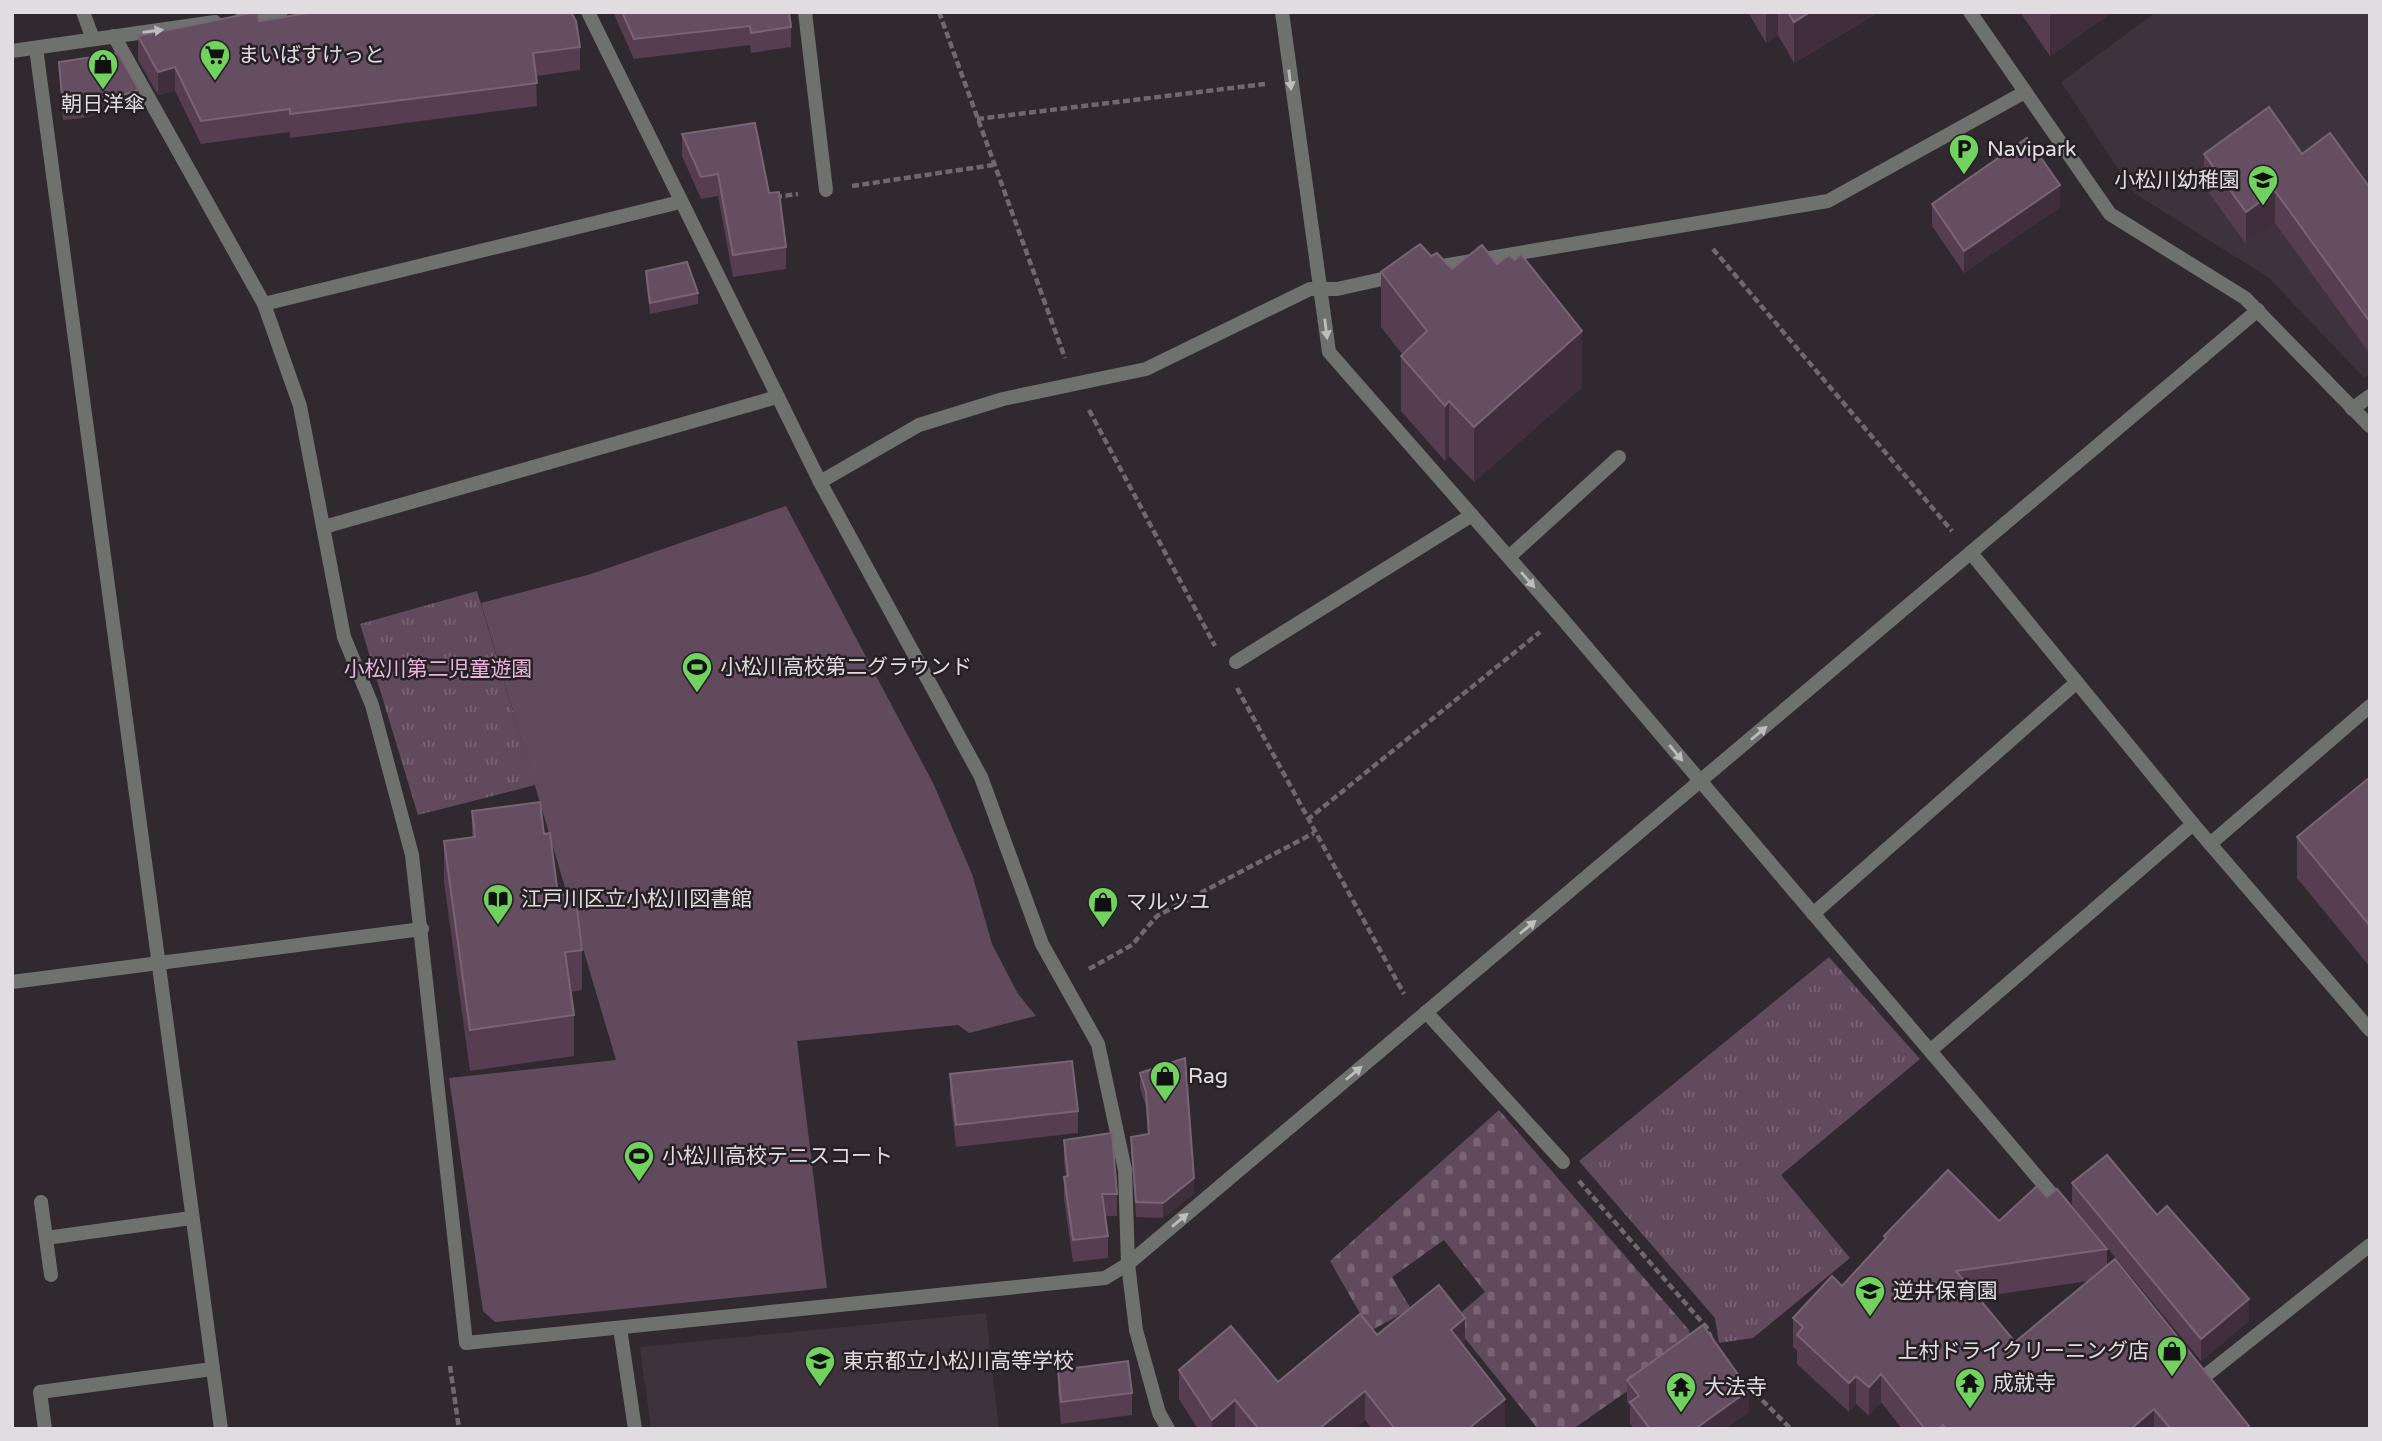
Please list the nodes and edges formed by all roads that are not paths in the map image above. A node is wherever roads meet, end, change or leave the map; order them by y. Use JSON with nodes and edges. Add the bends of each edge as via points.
{"nodes":[{"id":1,"x":83,"y":12,"type":"edge"},
{"id":2,"x":281,"y":12,"type":"edge"},
{"id":3,"x":588,"y":12,"type":"edge"},
{"id":4,"x":805,"y":12,"type":"edge"},
{"id":5,"x":1282,"y":12,"type":"edge"},
{"id":6,"x":1970,"y":12,"type":"edge"},
{"id":7,"x":114,"y":36,"type":"junction"},
{"id":8,"x":93,"y":39,"type":"junction"},
{"id":9,"x":36,"y":48,"type":"junction"},
{"id":10,"x":12,"y":51,"type":"edge"},
{"id":11,"x":2025,"y":92,"type":"junction"},
{"id":12,"x":826,"y":190,"type":"dead end"},
{"id":13,"x":680,"y":202,"type":"junction"},
{"id":14,"x":1321,"y":288,"type":"junction"},
{"id":15,"x":264,"y":304,"type":"junction"},
{"id":16,"x":2258,"y":310,"type":"junction"},
{"id":17,"x":2370,"y":396,"type":"edge"},
{"id":18,"x":777,"y":397,"type":"junction"},
{"id":19,"x":2352,"y":409,"type":"junction"},
{"id":20,"x":2370,"y":426,"type":"edge"},
{"id":21,"x":1619,"y":457,"type":"dead end"},
{"id":22,"x":820,"y":482,"type":"junction"},
{"id":23,"x":1472,"y":515,"type":"junction"},
{"id":24,"x":324,"y":527,"type":"junction"},
{"id":25,"x":1971,"y":553,"type":"junction"},
{"id":26,"x":1509,"y":557,"type":"junction"},
{"id":27,"x":1236,"y":662,"type":"dead end"},
{"id":28,"x":2077,"y":682,"type":"junction"},
{"id":29,"x":2370,"y":706,"type":"edge"},
{"id":30,"x":1701,"y":782,"type":"junction"},
{"id":31,"x":2193,"y":824,"type":"junction"},
{"id":32,"x":2210,"y":844,"type":"junction"},
{"id":33,"x":1813,"y":914,"type":"junction"},
{"id":34,"x":422,"y":929,"type":"junction"},
{"id":35,"x":160,"y":962,"type":"junction"},
{"id":36,"x":12,"y":982,"type":"edge"},
{"id":37,"x":1422,"y":1016,"type":"junction"},
{"id":38,"x":2370,"y":1030,"type":"edge"},
{"id":39,"x":1931,"y":1050,"type":"junction"},
{"id":40,"x":1563,"y":1162,"type":"road end"},
{"id":41,"x":41,"y":1202,"type":"dead end"},
{"id":42,"x":191,"y":1218,"type":"junction"},
{"id":43,"x":2072,"y":1218,"type":"edge"},
{"id":44,"x":46,"y":1238,"type":"junction"},
{"id":45,"x":2370,"y":1245,"type":"edge"},
{"id":46,"x":1128,"y":1264,"type":"junction"},
{"id":47,"x":51,"y":1275,"type":"dead end"},
{"id":48,"x":620,"y":1328,"type":"junction"},
{"id":49,"x":212,"y":1369,"type":"junction"},
{"id":50,"x":2204,"y":1376,"type":"edge"},
{"id":51,"x":45,"y":1429,"type":"edge"},
{"id":52,"x":221,"y":1429,"type":"edge"},
{"id":53,"x":635,"y":1429,"type":"edge"},
{"id":54,"x":1168,"y":1429,"type":"edge"}],
"edges":[{"from":1,"to":8,"type":"street"},
{"from":7,"to":2,"type":"street","one_way":true},
{"from":3,"to":13,"type":"street"},
{"from":4,"to":12,"type":"street"},
{"from":5,"to":14,"type":"street","one_way":true},
{"from":6,"to":11,"type":"street"},
{"from":7,"to":8,"type":"street"},
{"from":7,"to":15,"type":"street"},
{"from":8,"to":9,"type":"street"},
{"from":9,"to":10,"type":"street"},
{"from":9,"to":35,"type":"street"},
{"from":11,"to":14,"type":"street","via":[[1828,201],[1443,265],[1337,289]]},
{"from":11,"to":16,"type":"street","via":[[2110,214]]},
{"from":13,"to":15,"type":"street"},
{"from":13,"to":18,"type":"street"},
{"from":14,"to":22,"type":"street","via":[[1310,289],[1146,369],[1003,399],[919,425]]},
{"from":14,"to":23,"type":"street","one_way":true,"via":[[1329,352]]},
{"from":15,"to":24,"type":"street","via":[[300,406]]},
{"from":16,"to":19,"type":"street"},
{"from":16,"to":25,"type":"street"},
{"from":17,"to":19,"type":"street"},
{"from":18,"to":22,"type":"street"},
{"from":18,"to":24,"type":"street"},
{"from":19,"to":20,"type":"street"},
{"from":21,"to":26,"type":"street"},
{"from":22,"to":46,"type":"street","via":[[981,777],[1042,944],[1098,1044],[1125,1170]]},
{"from":23,"to":26,"type":"street"},
{"from":23,"to":27,"type":"street"},
{"from":24,"to":34,"type":"street","via":[[344,638],[372,705],[412,855]]},
{"from":25,"to":28,"type":"street"},
{"from":30,"to":25,"type":"street","one_way":true},
{"from":26,"to":30,"type":"street","one_way":true},
{"from":28,"to":31,"type":"street"},
{"from":28,"to":33,"type":"street"},
{"from":29,"to":32,"type":"street"},
{"from":30,"to":33,"type":"street"},
{"from":37,"to":30,"type":"street","one_way":true},
{"from":31,"to":32,"type":"street"},
{"from":31,"to":39,"type":"street"},
{"from":32,"to":38,"type":"street"},
{"from":33,"to":39,"type":"street"},
{"from":34,"to":35,"type":"street"},
{"from":34,"to":48,"type":"street","via":[[466,1343]]},
{"from":35,"to":36,"type":"street"},
{"from":35,"to":42,"type":"street"},
{"from":37,"to":40,"type":"street"},
{"from":46,"to":37,"type":"street","one_way":true},
{"from":39,"to":43,"type":"street"},
{"from":41,"to":44,"type":"street"},
{"from":42,"to":44,"type":"street"},
{"from":42,"to":49,"type":"street"},
{"from":44,"to":47,"type":"street"},
{"from":45,"to":50,"type":"street"},
{"from":46,"to":48,"type":"street","via":[[1105,1279]]},
{"from":46,"to":54,"type":"street","via":[[1136,1330],[1159,1413]]},
{"from":48,"to":53,"type":"street"},
{"from":49,"to":51,"type":"street","via":[[40,1392]]},
{"from":49,"to":52,"type":"street"}]}
